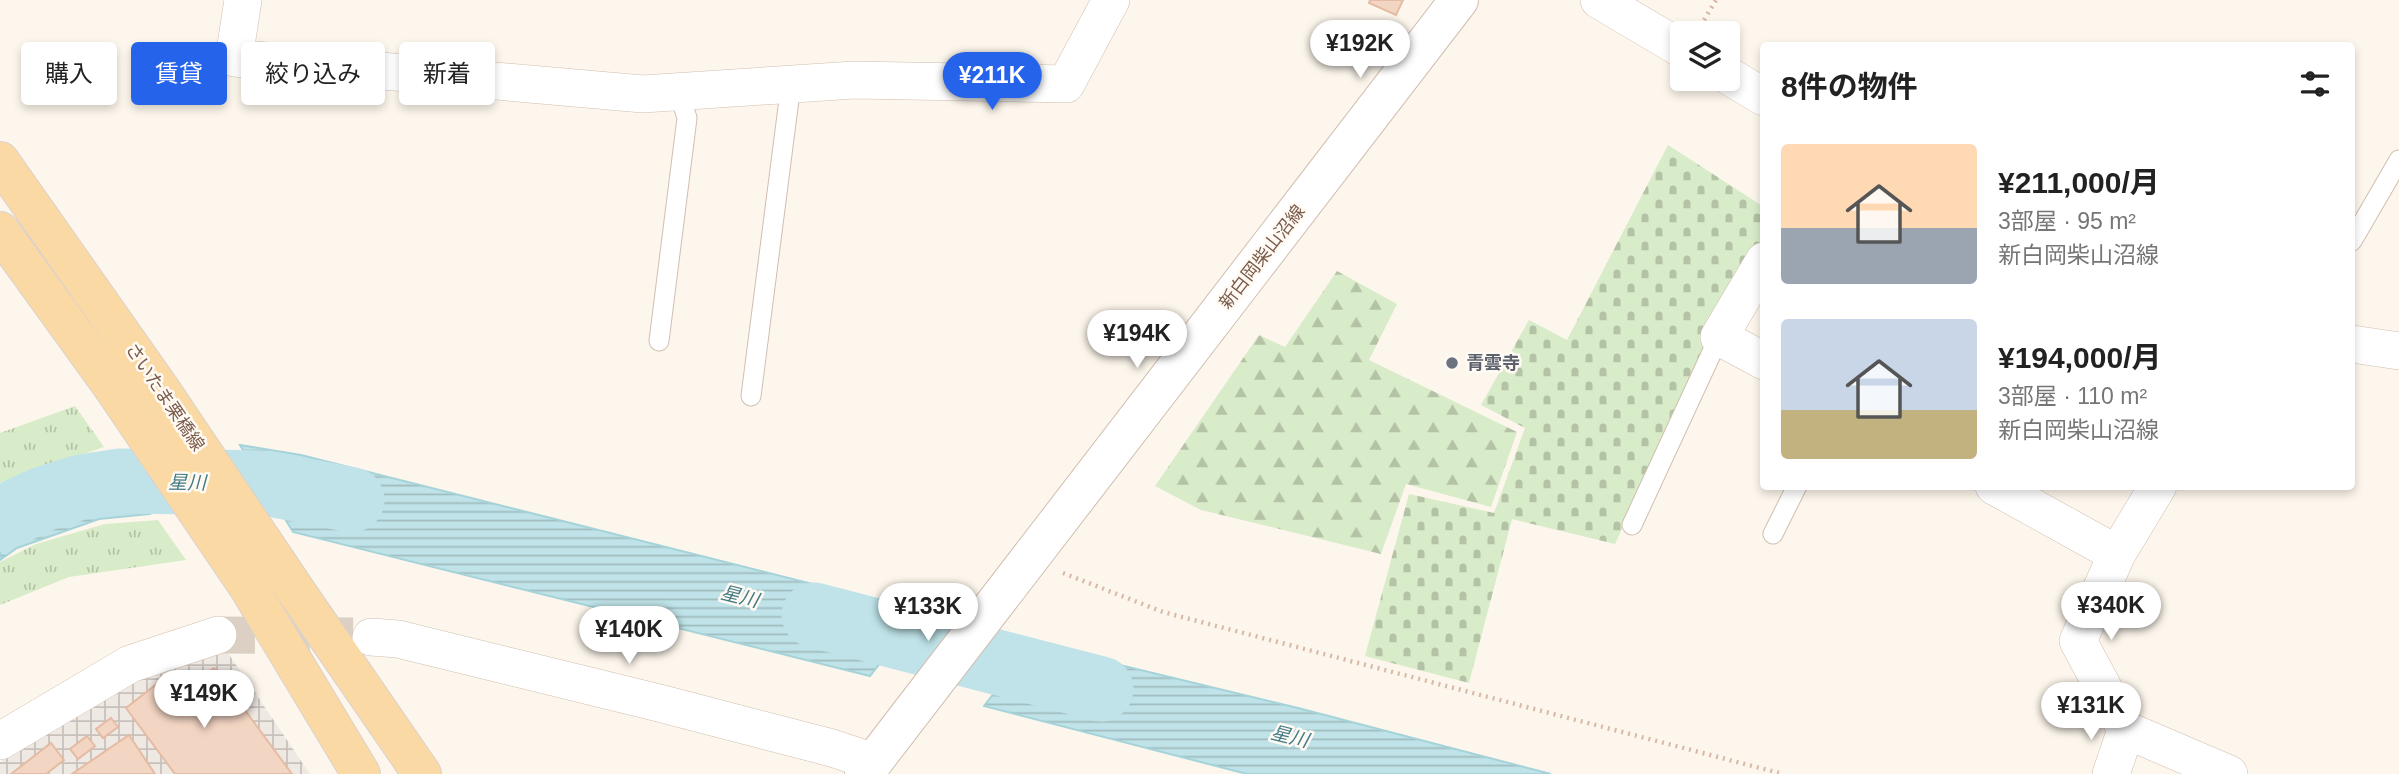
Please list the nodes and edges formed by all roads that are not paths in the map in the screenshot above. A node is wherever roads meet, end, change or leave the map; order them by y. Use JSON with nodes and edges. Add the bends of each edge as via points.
{"nodes":[{"id":1,"x":243,"y":0,"type":"edge"},
{"id":2,"x":1111,"y":0,"type":"edge"},
{"id":3,"x":1459,"y":0,"type":"edge"},
{"id":4,"x":1599,"y":0,"type":"edge"},
{"id":5,"x":1670,"y":27,"type":"edge"},
{"id":6,"x":1740,"y":83,"type":"edge"},
{"id":7,"x":790,"y":84,"type":"junction"},
{"id":8,"x":679,"y":92,"type":"junction"},
{"id":9,"x":1760,"y":95,"type":"edge"},
{"id":10,"x":2399,"y":160,"type":"edge"},
{"id":11,"x":0,"y":161,"type":"edge"},
{"id":12,"x":0,"y":231,"type":"edge"},
{"id":13,"x":2355,"y":236,"type":"edge"},
{"id":14,"x":1760,"y":268,"type":"edge"},
{"id":15,"x":1719,"y":337,"type":"junction"},
{"id":16,"x":659,"y":341,"type":"dead end"},
{"id":17,"x":2355,"y":344,"type":"edge"},
{"id":18,"x":2399,"y":351,"type":"edge"},
{"id":19,"x":1760,"y":359,"type":"edge"},
{"id":20,"x":751,"y":396,"type":"dead end"},
{"id":21,"x":1795,"y":490,"type":"edge"},
{"id":22,"x":2001,"y":490,"type":"edge"},
{"id":23,"x":2156,"y":490,"type":"edge"},
{"id":24,"x":1632,"y":525,"type":"dead end"},
{"id":25,"x":1773,"y":534,"type":"dead end"},
{"id":26,"x":2117,"y":554,"type":"junction"},
{"id":27,"x":218,"y":635,"type":"tunnel mouth"},
{"id":28,"x":371,"y":637,"type":"tunnel mouth"},
{"id":29,"x":2126,"y":730,"type":"junction"},
{"id":30,"x":0,"y":741,"type":"edge"},
{"id":31,"x":876,"y":759,"type":"edge"},
{"id":32,"x":360,"y":774,"type":"edge"},
{"id":33,"x":422,"y":774,"type":"edge"},
{"id":34,"x":2110,"y":774,"type":"edge"},
{"id":35,"x":2229,"y":774,"type":"edge"}],
"edges":[{"from":1,"to":8,"type":"street","via":[[234,58],[643,94]]},
{"from":2,"to":7,"type":"street","via":[[1066,84],[855,80]]},
{"from":3,"to":31,"type":"street","name":"新白岡柴山沼線"},
{"from":4,"to":5,"type":"street"},
{"from":6,"to":9,"type":"street"},
{"from":7,"to":8,"type":"street"},
{"from":7,"to":20,"type":"lane"},
{"from":8,"to":16,"type":"lane","via":[[687,118]]},
{"from":10,"to":13,"type":"lane"},
{"from":11,"to":33,"type":"main road","name":"さいたま栗橋線"},
{"from":12,"to":32,"type":"main road","via":[[249,588]]},
{"from":14,"to":15,"type":"street"},
{"from":15,"to":19,"type":"street"},
{"from":15,"to":24,"type":"lane"},
{"from":17,"to":18,"type":"street"},
{"from":21,"to":25,"type":"lane"},
{"from":22,"to":26,"type":"street"},
{"from":23,"to":26,"type":"street"},
{"from":26,"to":29,"type":"street","via":[[2077,641]]},
{"from":27,"to":30,"type":"street","via":[[130,664]]},
{"from":28,"to":31,"type":"street","via":[[398,639]]},
{"from":29,"to":34,"type":"street"},
{"from":29,"to":35,"type":"street"}]}
